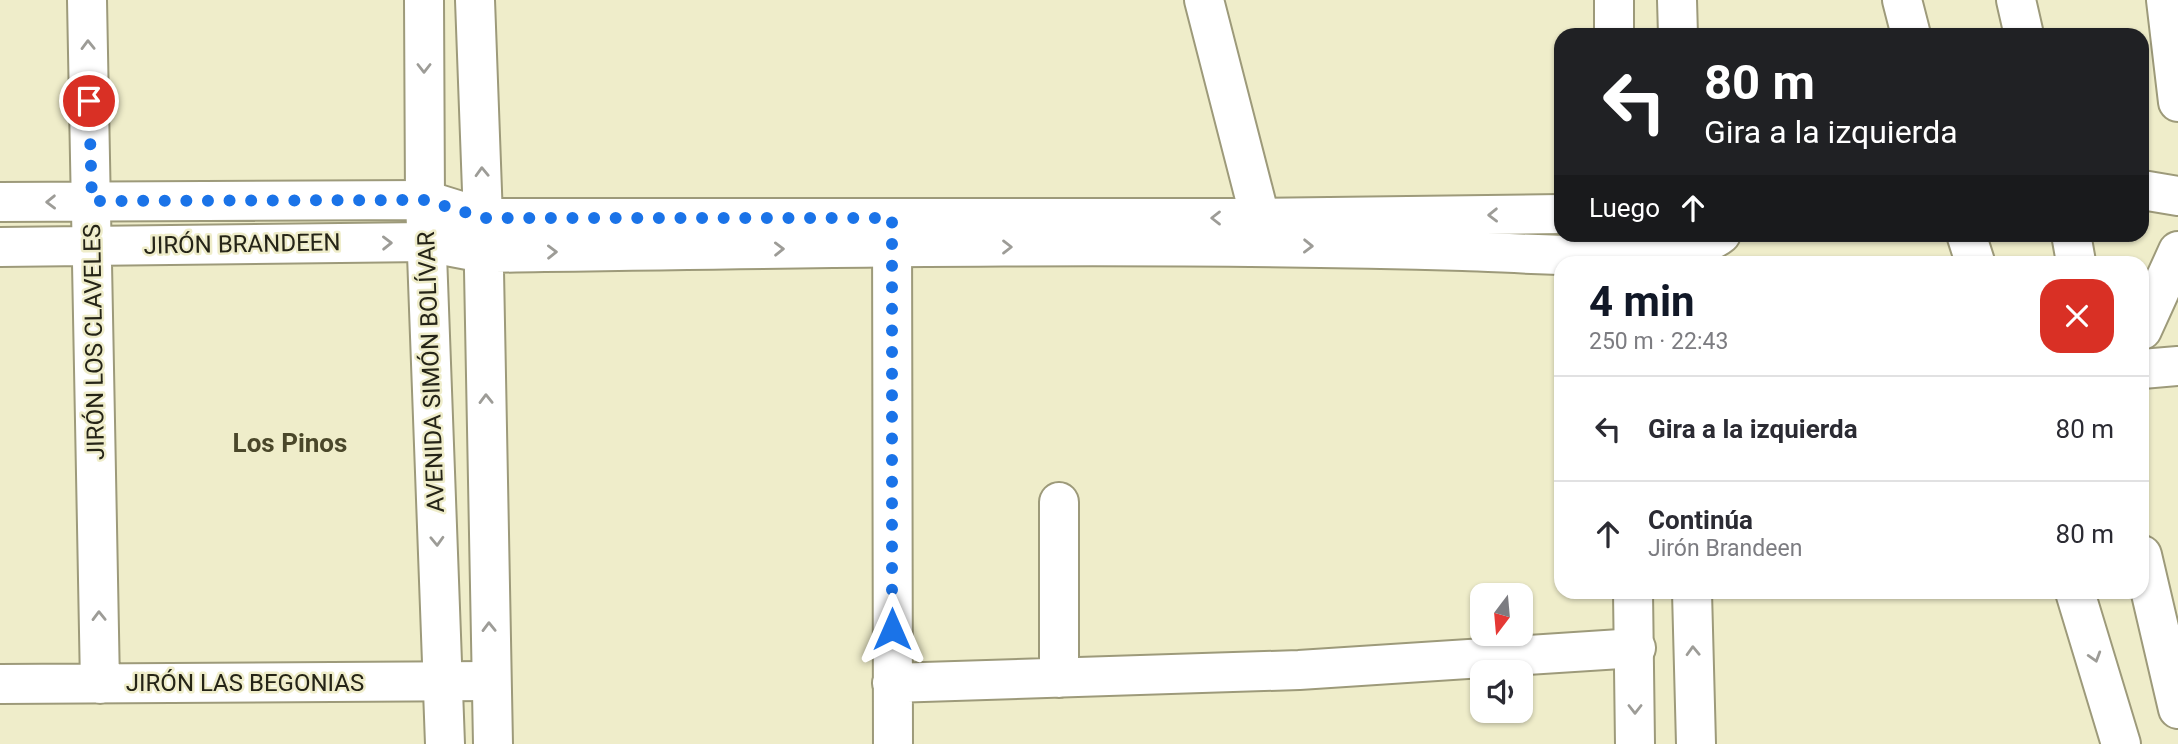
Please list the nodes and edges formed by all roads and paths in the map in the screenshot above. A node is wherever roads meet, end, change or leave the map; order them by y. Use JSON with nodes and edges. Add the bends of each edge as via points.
{"nodes":[{"id":1,"x":87,"y":0,"type":"edge"},
{"id":2,"x":424,"y":0,"type":"edge"},
{"id":3,"x":475,"y":0,"type":"edge"},
{"id":4,"x":1205,"y":0,"type":"edge"},
{"id":5,"x":1614,"y":0,"type":"edge"},
{"id":6,"x":1677,"y":0,"type":"edge"},
{"id":7,"x":1902,"y":0,"type":"edge"},
{"id":8,"x":2016,"y":0,"type":"edge"},
{"id":9,"x":2166,"y":0,"type":"edge"},
{"id":10,"x":1614,"y":28,"type":"edge"},
{"id":11,"x":1678,"y":28,"type":"edge"},
{"id":12,"x":1909,"y":28,"type":"edge"},
{"id":13,"x":2022,"y":28,"type":"edge"},
{"id":14,"x":2178,"y":102,"type":"edge"},
{"id":15,"x":2149,"y":191,"type":"edge"},
{"id":16,"x":2178,"y":196,"type":"edge"},
{"id":17,"x":425,"y":200,"type":"junction"},
{"id":18,"x":92,"y":201,"type":"junction"},
{"id":19,"x":0,"y":202,"type":"edge"},
{"id":20,"x":1554,"y":214,"type":"edge"},
{"id":21,"x":1264,"y":232,"type":"junction"},
{"id":22,"x":892,"y":233,"type":"junction"},
{"id":23,"x":484,"y":235,"type":"junction"},
{"id":24,"x":426,"y":242,"type":"junction"},
{"id":25,"x":1712,"y":242,"type":"edge"},
{"id":26,"x":93,"y":246,"type":"junction"},
{"id":27,"x":0,"y":247,"type":"edge"},
{"id":28,"x":1683,"y":249,"type":"edge"},
{"id":29,"x":2178,"y":250,"type":"edge"},
{"id":30,"x":1618,"y":251,"type":"edge"},
{"id":31,"x":2149,"y":314,"type":"edge"},
{"id":32,"x":2178,"y":366,"type":"edge"},
{"id":33,"x":2149,"y":368,"type":"edge"},
{"id":34,"x":1059,"y":502,"type":"dead end"},
{"id":35,"x":2149,"y":585,"type":"edge"},
{"id":36,"x":1633,"y":599,"type":"edge"},
{"id":37,"x":1692,"y":599,"type":"edge"},
{"id":38,"x":2077,"y":599,"type":"edge"},
{"id":39,"x":1636,"y":648,"type":"junction"},
{"id":40,"x":1059,"y":678,"type":"junction"},
{"id":41,"x":490,"y":681,"type":"junction"},
{"id":42,"x":443,"y":682,"type":"junction"},
{"id":43,"x":892,"y":683,"type":"junction"},
{"id":44,"x":0,"y":684,"type":"edge"},
{"id":45,"x":100,"y":684,"type":"junction"},
{"id":46,"x":2178,"y":709,"type":"edge"},
{"id":47,"x":445,"y":744,"type":"edge"},
{"id":48,"x":493,"y":744,"type":"edge"},
{"id":49,"x":893,"y":744,"type":"edge"},
{"id":50,"x":1635,"y":744,"type":"edge"},
{"id":51,"x":1696,"y":744,"type":"edge"},
{"id":52,"x":2121,"y":744,"type":"edge"}],
"edges":[{"from":18,"to":1,"type":"street","name":"JIRÓN LOS CLAVELES","one_way":true},
{"from":2,"to":17,"type":"street","name":"AVENIDA SIMÓN BOLÍVAR","one_way":true},
{"from":23,"to":3,"type":"street","one_way":true},
{"from":4,"to":21,"type":"street"},
{"from":5,"to":10,"type":"street"},
{"from":6,"to":11,"type":"street"},
{"from":7,"to":12,"type":"street"},
{"from":8,"to":13,"type":"street"},
{"from":9,"to":14,"type":"street"},
{"from":15,"to":16,"type":"street"},
{"from":17,"to":18,"type":"street","name":"JIRÓN BRANDEEN"},
{"from":17,"to":23,"type":"street","name":"JIRÓN BRANDEEN"},
{"from":17,"to":24,"type":"street","name":"AVENIDA SIMÓN BOLÍVAR"},
{"from":18,"to":19,"type":"street","name":"JIRÓN BRANDEEN","one_way":true},
{"from":18,"to":26,"type":"street","name":"JIRÓN LOS CLAVELES"},
{"from":20,"to":21,"type":"street","one_way":true},
{"from":21,"to":22,"type":"street"},
{"from":21,"to":30,"type":"street","one_way":true},
{"from":22,"to":23,"type":"street"},
{"from":22,"to":43,"type":"street"},
{"from":23,"to":24,"type":"street","name":"JIRÓN BRANDEEN"},
{"from":41,"to":23,"type":"street","one_way":true},
{"from":26,"to":24,"type":"street","name":"JIRÓN BRANDEEN","one_way":true},
{"from":24,"to":42,"type":"street","name":"AVENIDA SIMÓN BOLÍVAR","one_way":true},
{"from":25,"to":28,"type":"street"},
{"from":26,"to":27,"type":"street","name":"JIRÓN BRANDEEN"},
{"from":45,"to":26,"type":"street","name":"JIRÓN LOS CLAVELES","one_way":true},
{"from":28,"to":30,"type":"street"},
{"from":29,"to":31,"type":"street"},
{"from":32,"to":33,"type":"street"},
{"from":34,"to":40,"type":"street"},
{"from":35,"to":46,"type":"street"},
{"from":36,"to":39,"type":"street"},
{"from":51,"to":37,"type":"street","one_way":true},
{"from":38,"to":52,"type":"street","one_way":true},
{"from":39,"to":40,"type":"street","via":[[1299,670]]},
{"from":39,"to":50,"type":"street","one_way":true},
{"from":40,"to":43,"type":"street"},
{"from":41,"to":42,"type":"street","name":"JIRÓN LAS BEGONIAS"},
{"from":41,"to":48,"type":"street"},
{"from":42,"to":45,"type":"street","name":"JIRÓN LAS BEGONIAS"},
{"from":42,"to":47,"type":"street","name":"AVENIDA SIMÓN BOLÍVAR"},
{"from":43,"to":49,"type":"street"},
{"from":44,"to":45,"type":"street","name":"JIRÓN LAS BEGONIAS"}]}
